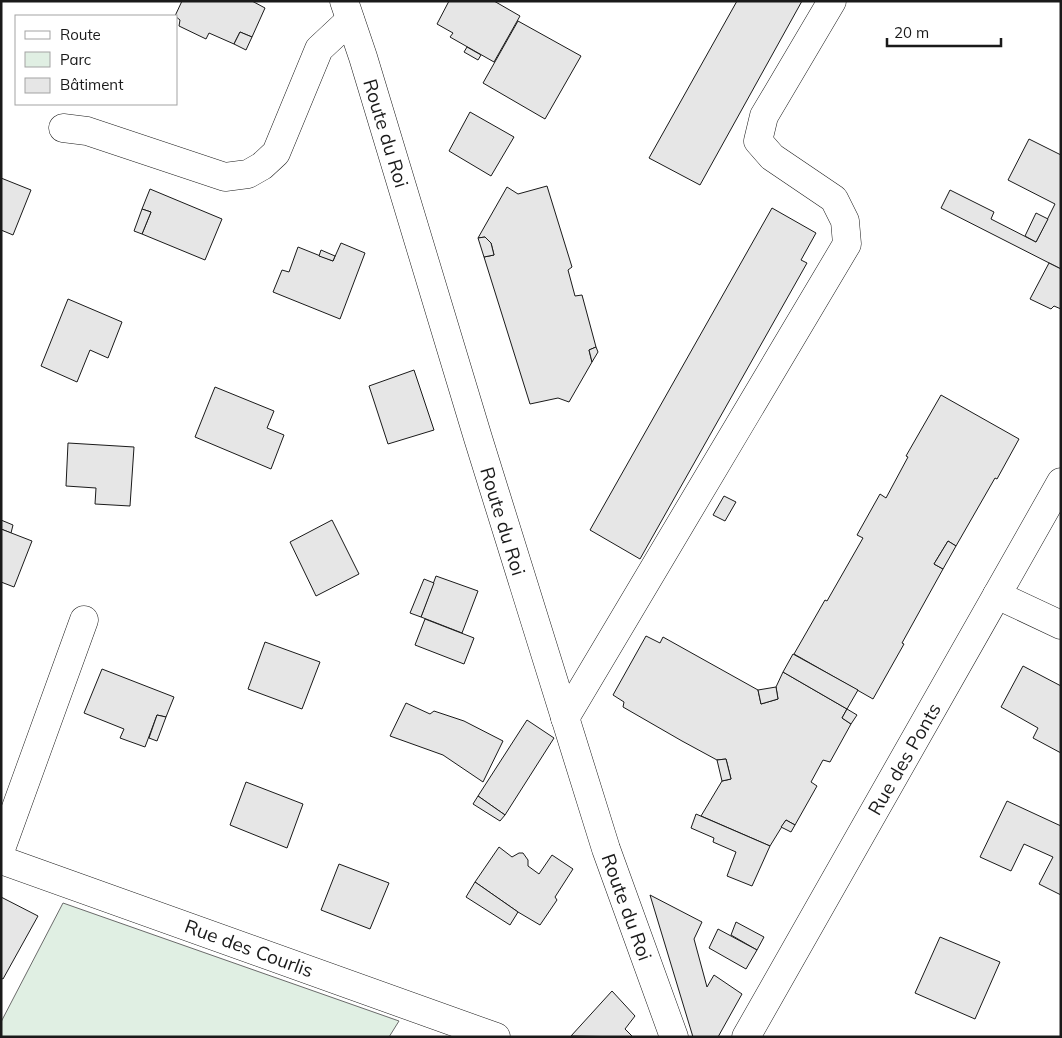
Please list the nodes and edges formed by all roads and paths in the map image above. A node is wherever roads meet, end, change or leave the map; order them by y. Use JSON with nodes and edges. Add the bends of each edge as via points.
{"nodes":[{"id":1,"x":832,"y":1,"type":"edge"},
{"id":2,"x":347,"y":10,"type":"edge"},
{"id":3,"x":64,"y":128,"type":"dead end"},
{"id":4,"x":1061,"y":482,"type":"edge"},
{"id":5,"x":997,"y":595,"type":"junction"},
{"id":6,"x":84,"y":620,"type":"dead end"},
{"id":7,"x":1061,"y":625,"type":"edge"},
{"id":8,"x":565,"y":718,"type":"junction"},
{"id":9,"x":1,"y":849,"type":"edge"},
{"id":10,"x":1,"y":860,"type":"edge"},
{"id":11,"x":496,"y":1037,"type":"edge"},
{"id":12,"x":674,"y":1037,"type":"edge"},
{"id":13,"x":746,"y":1037,"type":"edge"}],
"edges":[{"from":1,"to":8,"type":"street","via":[[764,116],[758,140],[772,157],[834,199],[845,220],[847,244]]},
{"from":2,"to":3,"type":"street","via":[[319,49],[276,153],[248,174],[226,177],[87,131]]},
{"from":2,"to":8,"type":"street","name":"Route du Roi"},
{"from":4,"to":5,"type":"street","name":"Rue des Ponts"},
{"from":5,"to":7,"type":"street"},
{"from":5,"to":13,"type":"street","name":"Rue des Ponts"},
{"from":6,"to":9,"type":"street"},
{"from":8,"to":12,"type":"street","name":"Route du Roi","via":[[606,849]]},
{"from":10,"to":11,"type":"street","name":"Rue des Courlis"}]}
